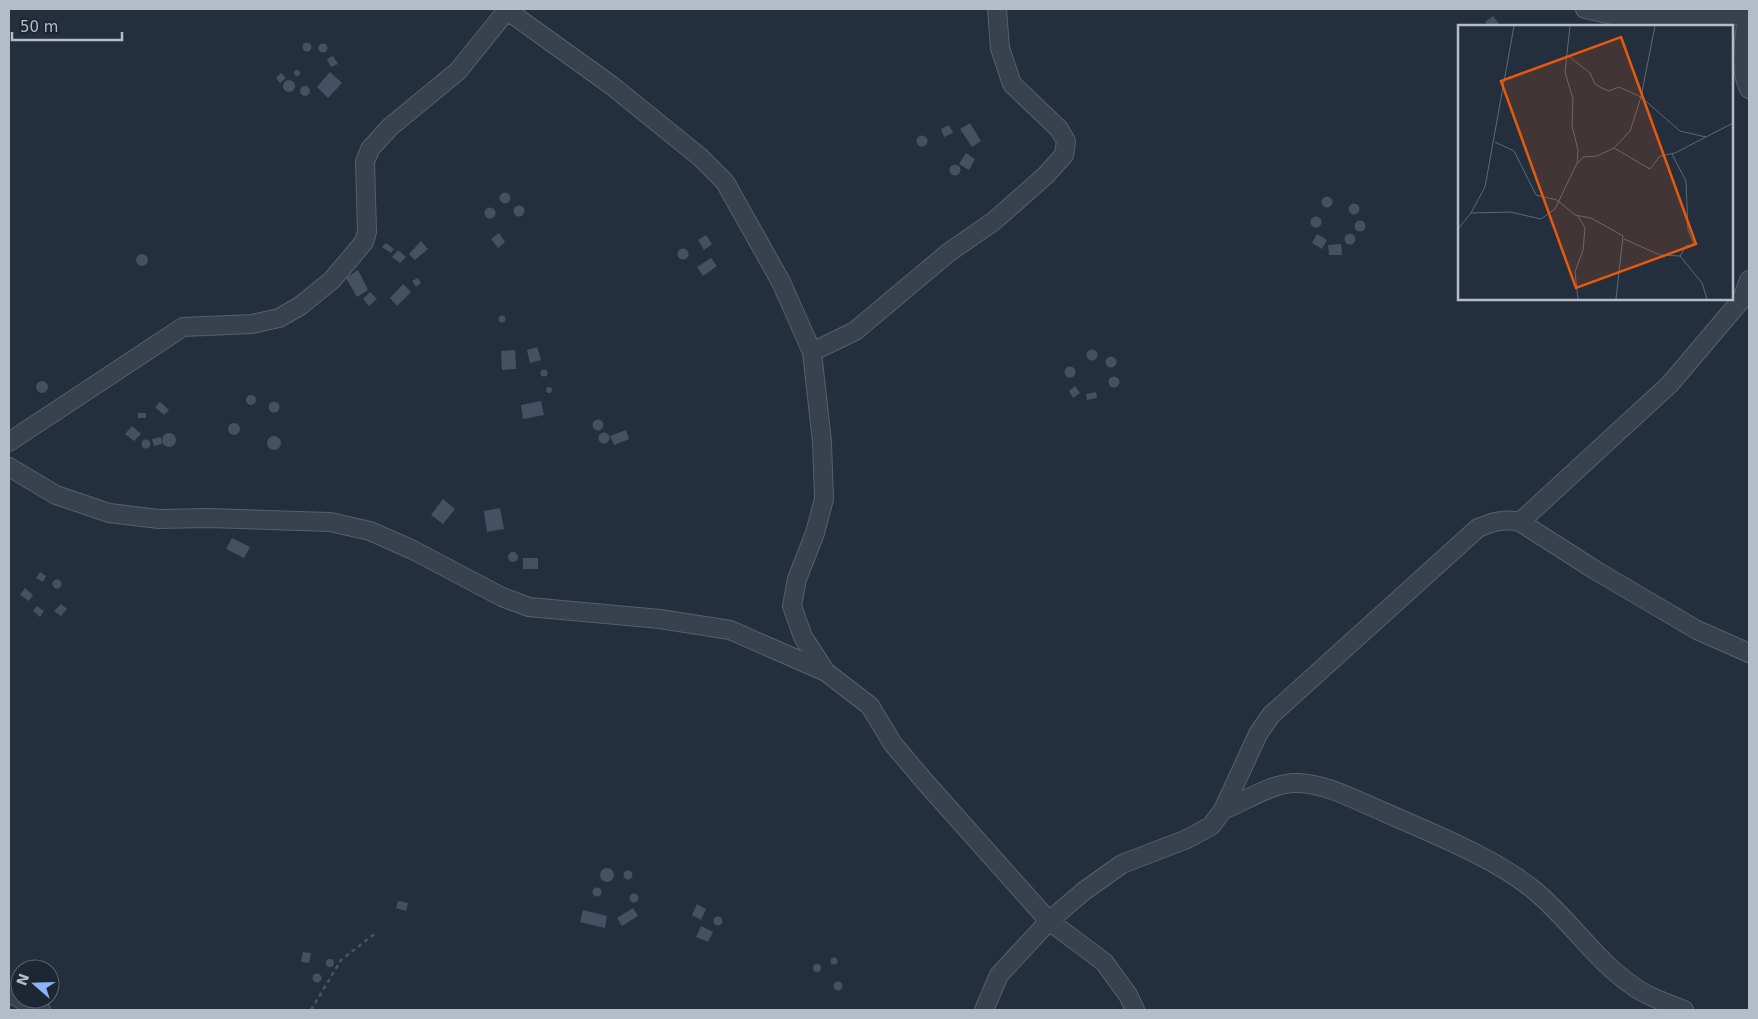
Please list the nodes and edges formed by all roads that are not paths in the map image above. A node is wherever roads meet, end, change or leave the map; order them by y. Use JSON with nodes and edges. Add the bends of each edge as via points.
{"nodes":[{"id":1,"x":506,"y":9,"type":"edge"},
{"id":2,"x":997,"y":9,"type":"edge"},
{"id":3,"x":1585,"y":9,"type":"edge"},
{"id":4,"x":1749,"y":89,"type":"edge"},
{"id":5,"x":1749,"y":280,"type":"edge"},
{"id":6,"x":812,"y":352,"type":"junction"},
{"id":7,"x":9,"y":442,"type":"edge"},
{"id":8,"x":9,"y":467,"type":"edge"},
{"id":9,"x":1520,"y":522,"type":"junction"},
{"id":10,"x":1749,"y":652,"type":"edge"},
{"id":11,"x":826,"y":672,"type":"junction"},
{"id":12,"x":1223,"y":810,"type":"junction"},
{"id":13,"x":1049,"y":921,"type":"junction"},
{"id":14,"x":9,"y":993,"type":"edge"},
{"id":15,"x":41,"y":1010,"type":"edge"},
{"id":16,"x":984,"y":1010,"type":"edge"},
{"id":17,"x":1135,"y":1010,"type":"edge"},
{"id":18,"x":1684,"y":1010,"type":"edge"}],
"edges":[{"from":1,"to":6,"type":"street","via":[[611,85],[700,157],[725,182],[781,282]]},
{"from":1,"to":7,"type":"street","via":[[458,72],[390,127],[370,148],[365,162],[367,232],[364,242],[332,280],[279,318],[252,324],[183,327]]},
{"from":2,"to":6,"type":"street","via":[[1000,48],[1012,84],[1059,129],[1066,141],[1064,155],[994,221],[948,253],[855,331]]},
{"from":3,"to":4,"type":"street","via":[[1631,19],[1747,15],[1744,64]]},
{"from":5,"to":9,"type":"street","via":[[1742,299],[1670,384]]},
{"from":6,"to":11,"type":"street","via":[[822,442],[824,500],[797,579],[792,606],[803,637]]},
{"from":8,"to":11,"type":"street","via":[[56,494],[109,513],[159,519],[330,522],[370,531],[529,607],[660,619],[730,630]]},
{"from":9,"to":10,"type":"street","via":[[1697,630]]},
{"from":9,"to":12,"type":"street","via":[[1494,521],[1478,528],[1271,714],[1258,734]]},
{"from":11,"to":13,"type":"street","via":[[870,706],[893,744]]},
{"from":12,"to":13,"type":"street","via":[[1211,826],[1187,839],[1122,864],[1084,890]]},
{"from":12,"to":18,"type":"street","via":[[1278,786],[1297,783],[1330,790],[1415,826],[1495,864],[1534,889],[1566,919],[1597,956],[1633,987]]},
{"from":13,"to":16,"type":"street","via":[[999,975]]},
{"from":13,"to":17,"type":"street","via":[[1104,962]]},
{"from":14,"to":15,"type":"street"}]}
